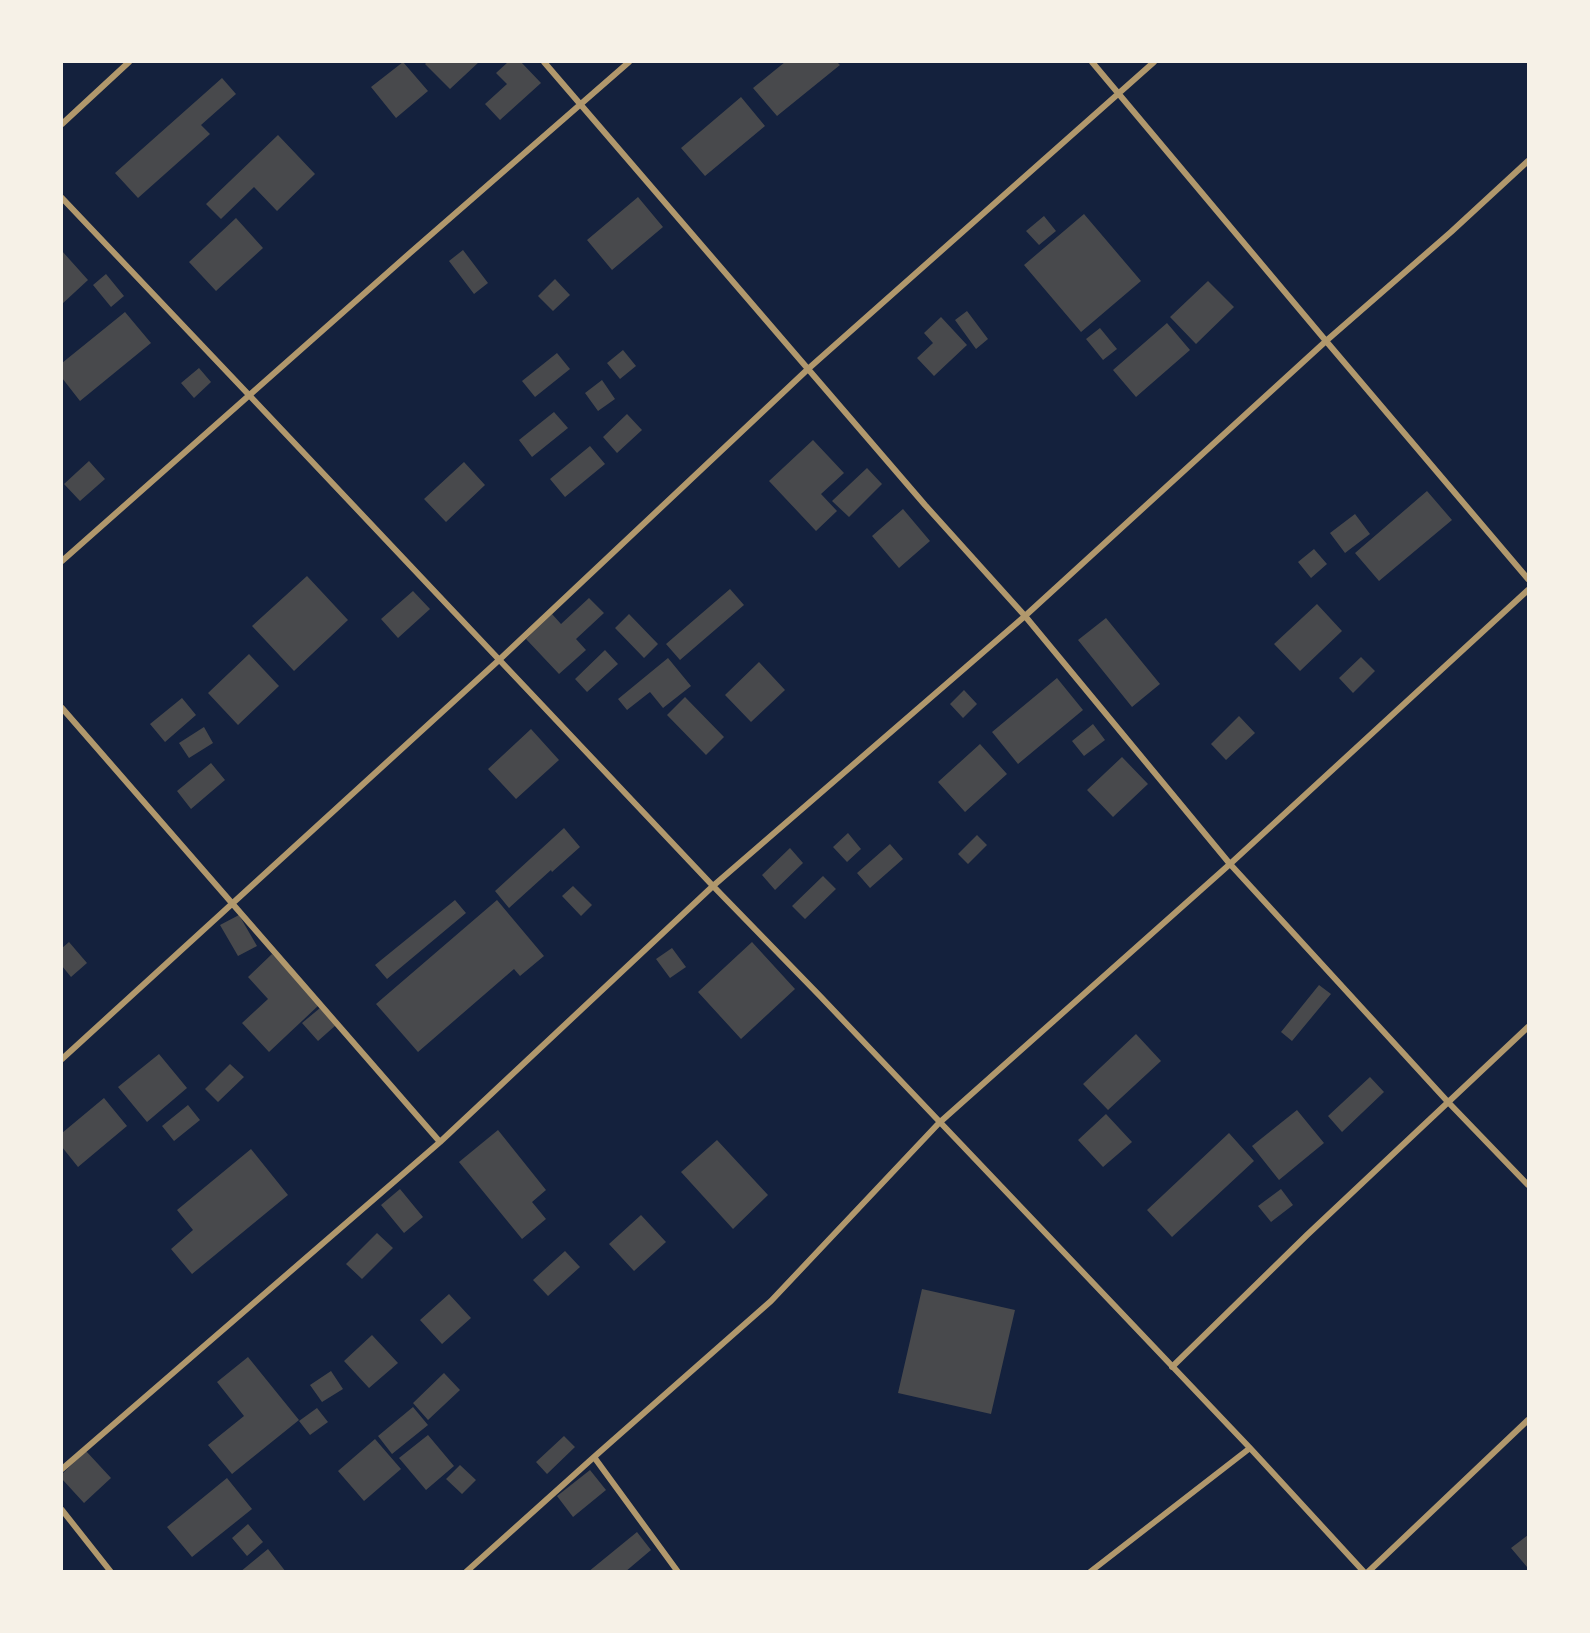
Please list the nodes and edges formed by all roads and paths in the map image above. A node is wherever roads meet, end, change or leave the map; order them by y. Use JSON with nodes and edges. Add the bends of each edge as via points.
{"nodes":[{"id":1,"x":129,"y":62,"type":"edge"},
{"id":2,"x":543,"y":62,"type":"edge"},
{"id":3,"x":629,"y":62,"type":"edge"},
{"id":4,"x":1092,"y":62,"type":"edge"},
{"id":5,"x":1154,"y":62,"type":"edge"},
{"id":6,"x":1119,"y":94,"type":"junction"},
{"id":7,"x":581,"y":105,"type":"junction"},
{"id":8,"x":62,"y":124,"type":"edge"},
{"id":9,"x":1528,"y":161,"type":"edge"},
{"id":10,"x":62,"y":198,"type":"edge"},
{"id":11,"x":1326,"y":341,"type":"junction"},
{"id":12,"x":808,"y":369,"type":"junction"},
{"id":13,"x":249,"y":394,"type":"junction"},
{"id":14,"x":62,"y":561,"type":"edge"},
{"id":15,"x":1528,"y":579,"type":"edge"},
{"id":16,"x":1528,"y":590,"type":"edge"},
{"id":17,"x":1025,"y":616,"type":"junction"},
{"id":18,"x":499,"y":660,"type":"junction"},
{"id":19,"x":62,"y":708,"type":"edge"},
{"id":20,"x":1230,"y":864,"type":"junction"},
{"id":21,"x":713,"y":886,"type":"junction"},
{"id":22,"x":232,"y":903,"type":"junction"},
{"id":23,"x":1528,"y":1027,"type":"edge"},
{"id":24,"x":62,"y":1059,"type":"edge"},
{"id":25,"x":1448,"y":1102,"type":"junction"},
{"id":26,"x":939,"y":1123,"type":"junction"},
{"id":27,"x":440,"y":1142,"type":"junction"},
{"id":28,"x":1528,"y":1185,"type":"edge"},
{"id":29,"x":1172,"y":1367,"type":"junction"},
{"id":30,"x":1528,"y":1420,"type":"edge"},
{"id":31,"x":1250,"y":1448,"type":"junction"},
{"id":32,"x":594,"y":1457,"type":"junction"},
{"id":33,"x":62,"y":1469,"type":"edge"},
{"id":34,"x":62,"y":1510,"type":"edge"},
{"id":35,"x":111,"y":1572,"type":"edge"},
{"id":36,"x":466,"y":1572,"type":"edge"},
{"id":37,"x":678,"y":1572,"type":"edge"},
{"id":38,"x":1090,"y":1572,"type":"edge"},
{"id":39,"x":1366,"y":1572,"type":"edge"}],
"edges":[{"from":1,"to":8,"type":"street"},
{"from":2,"to":7,"type":"street"},
{"from":3,"to":7,"type":"street"},
{"from":4,"to":6,"type":"street"},
{"from":5,"to":6,"type":"street"},
{"from":6,"to":11,"type":"street"},
{"from":6,"to":12,"type":"street"},
{"from":7,"to":12,"type":"street"},
{"from":7,"to":13,"type":"street"},
{"from":9,"to":11,"type":"street"},
{"from":10,"to":13,"type":"street"},
{"from":11,"to":15,"type":"street"},
{"from":11,"to":17,"type":"street"},
{"from":12,"to":17,"type":"street"},
{"from":12,"to":18,"type":"street"},
{"from":13,"to":14,"type":"street"},
{"from":13,"to":18,"type":"street"},
{"from":16,"to":20,"type":"street"},
{"from":17,"to":20,"type":"street"},
{"from":17,"to":21,"type":"street"},
{"from":18,"to":21,"type":"street"},
{"from":18,"to":22,"type":"street"},
{"from":19,"to":22,"type":"street"},
{"from":20,"to":25,"type":"street"},
{"from":20,"to":26,"type":"street"},
{"from":21,"to":26,"type":"street"},
{"from":21,"to":27,"type":"street"},
{"from":22,"to":24,"type":"street"},
{"from":22,"to":27,"type":"street"},
{"from":23,"to":25,"type":"street"},
{"from":25,"to":28,"type":"street"},
{"from":25,"to":29,"type":"street"},
{"from":26,"to":29,"type":"street"},
{"from":26,"to":32,"type":"street","via":[[771,1301]]},
{"from":27,"to":33,"type":"street"},
{"from":29,"to":31,"type":"street"},
{"from":30,"to":39,"type":"street"},
{"from":31,"to":38,"type":"street"},
{"from":31,"to":39,"type":"street"},
{"from":32,"to":36,"type":"street"},
{"from":32,"to":37,"type":"street"},
{"from":34,"to":35,"type":"street"}]}
